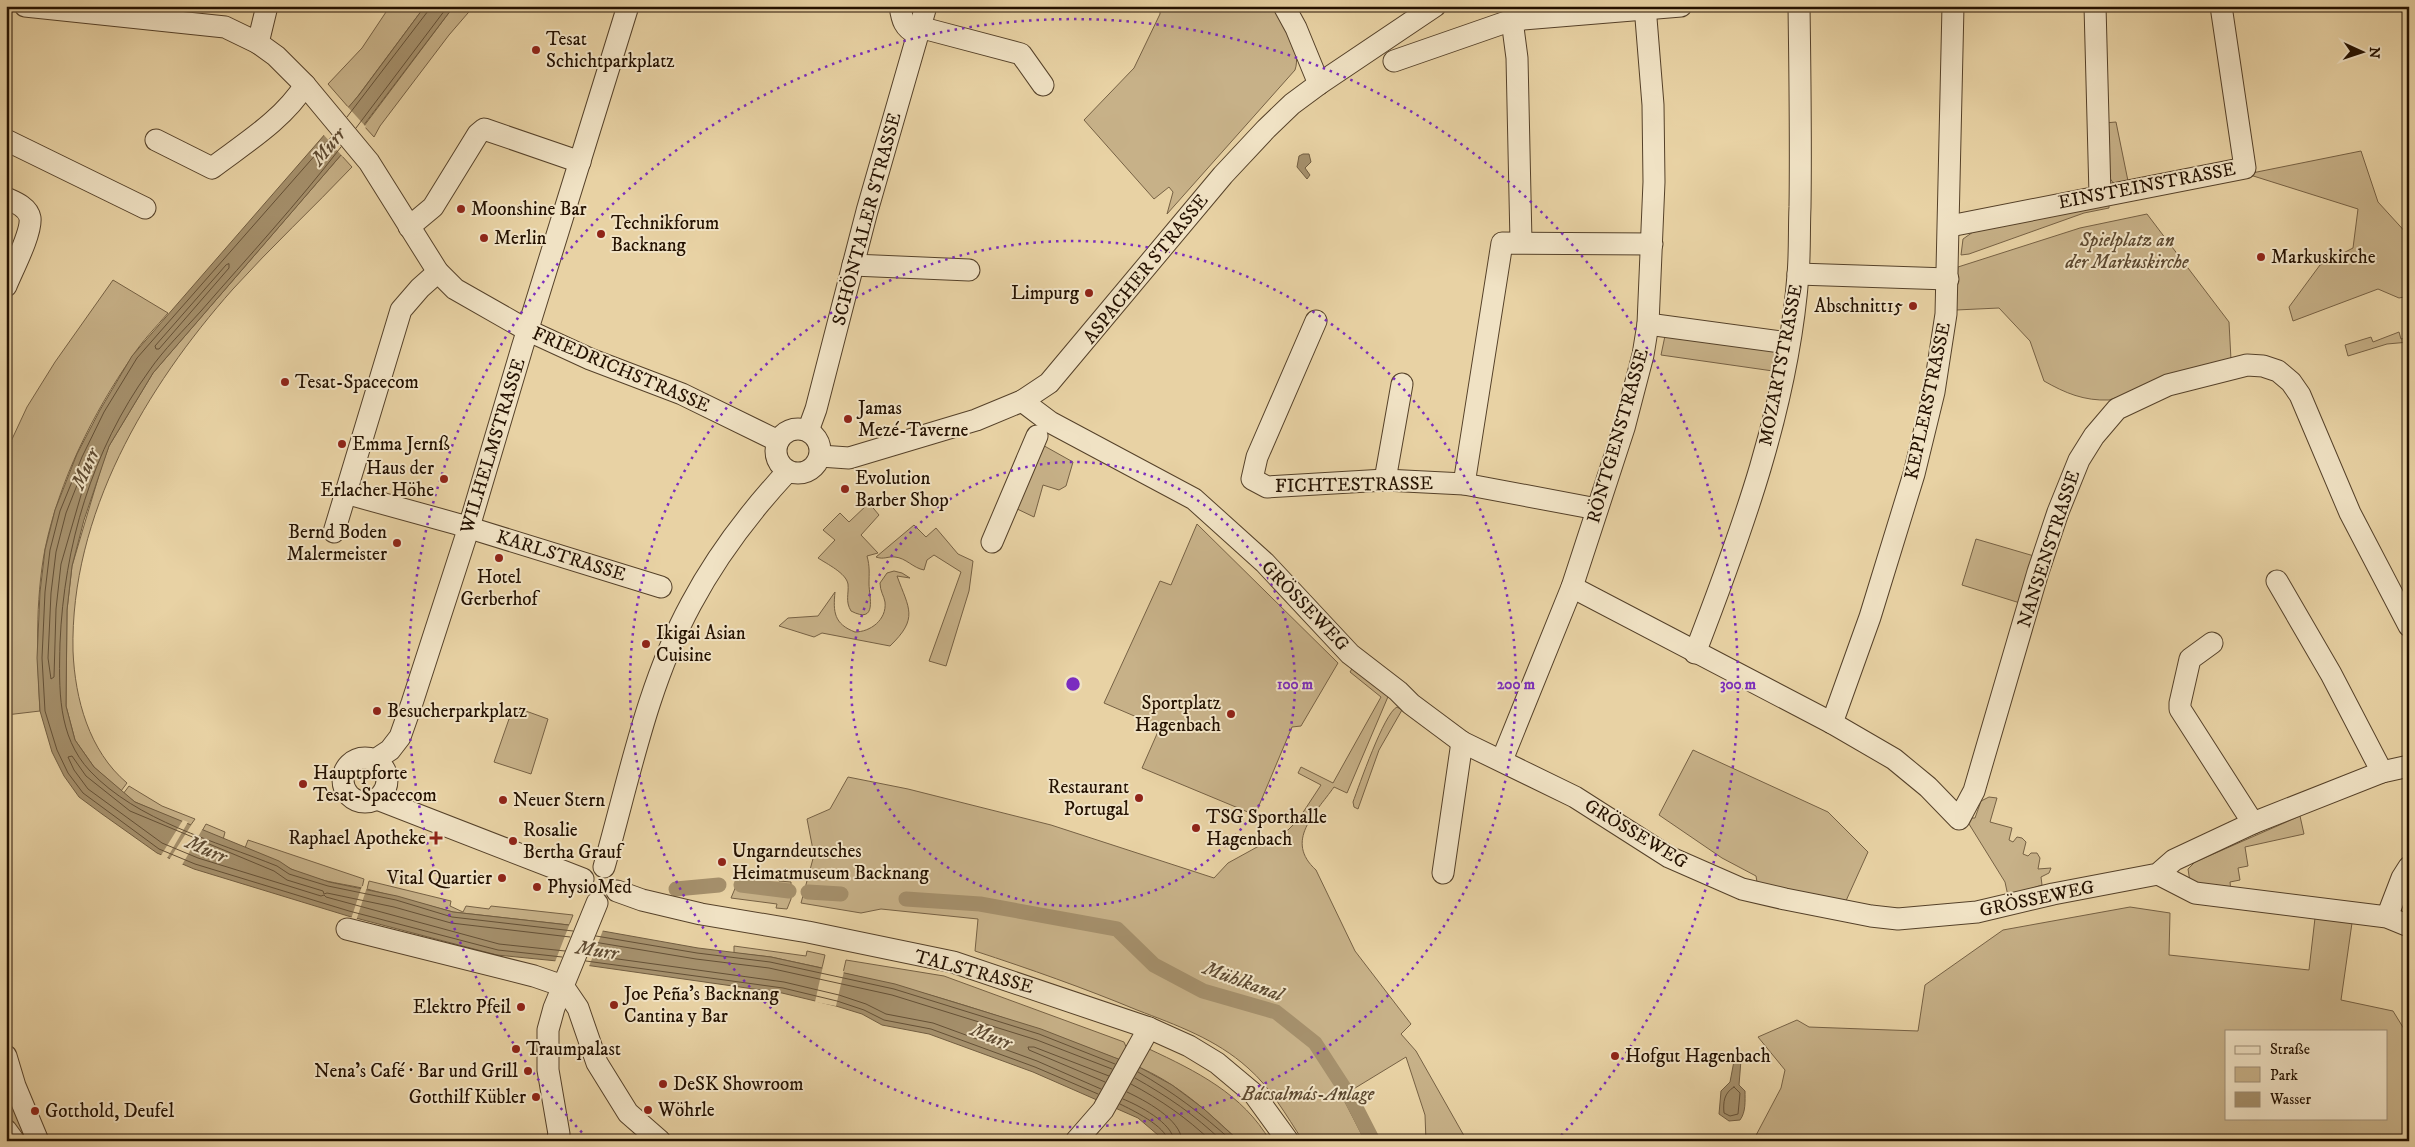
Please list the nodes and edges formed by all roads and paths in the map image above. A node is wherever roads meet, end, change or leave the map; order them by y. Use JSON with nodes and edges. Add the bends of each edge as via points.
{"nodes":[{"id":1,"x":25,"y":6,"type":"edge"},
{"id":2,"x":267,"y":6,"type":"edge"},
{"id":3,"x":628,"y":6,"type":"edge"},
{"id":4,"x":900,"y":6,"type":"edge"},
{"id":5,"x":926,"y":6,"type":"edge"},
{"id":6,"x":1284,"y":6,"type":"edge"},
{"id":7,"x":1435,"y":6,"type":"edge"},
{"id":8,"x":1681,"y":6,"type":"edge"},
{"id":9,"x":1799,"y":6,"type":"edge"},
{"id":10,"x":1953,"y":6,"type":"edge"},
{"id":11,"x":2095,"y":6,"type":"edge"},
{"id":12,"x":2222,"y":6,"type":"edge"},
{"id":13,"x":1645,"y":7,"type":"edge"},
{"id":14,"x":1512,"y":20,"type":"junction"},
{"id":15,"x":918,"y":31,"type":"junction"},
{"id":16,"x":258,"y":43,"type":"junction"},
{"id":17,"x":1394,"y":61,"type":"dead end"},
{"id":18,"x":1319,"y":84,"type":"junction"},
{"id":19,"x":1043,"y":85,"type":"dead end"},
{"id":20,"x":309,"y":91,"type":"junction"},
{"id":21,"x":6,"y":140,"type":"edge"},
{"id":22,"x":156,"y":140,"type":"dead end"},
{"id":23,"x":580,"y":162,"type":"junction"},
{"id":24,"x":2100,"y":195,"type":"junction"},
{"id":25,"x":6,"y":198,"type":"edge"},
{"id":26,"x":145,"y":208,"type":"dead end"},
{"id":27,"x":1950,"y":226,"type":"junction"},
{"id":28,"x":409,"y":228,"type":"junction"},
{"id":29,"x":1511,"y":242,"type":"junction"},
{"id":30,"x":1652,"y":244,"type":"junction"},
{"id":31,"x":853,"y":265,"type":"junction"},
{"id":32,"x":969,"y":270,"type":"dead end"},
{"id":33,"x":438,"y":272,"type":"junction"},
{"id":34,"x":1798,"y":274,"type":"junction"},
{"id":35,"x":1948,"y":279,"type":"junction"},
{"id":36,"x":6,"y":286,"type":"edge"},
{"id":37,"x":1316,"y":321,"type":"dead end"},
{"id":38,"x":1648,"y":324,"type":"junction"},
{"id":39,"x":527,"y":330,"type":"junction"},
{"id":40,"x":1789,"y":343,"type":"junction"},
{"id":41,"x":1402,"y":384,"type":"dead end"},
{"id":42,"x":1022,"y":401,"type":"junction"},
{"id":43,"x":808,"y":432,"type":"junction"},
{"id":44,"x":1037,"y":436,"type":"dead end"},
{"id":45,"x":778,"y":441,"type":"junction"},
{"id":46,"x":820,"y":456,"type":"junction"},
{"id":47,"x":788,"y":472,"type":"junction"},
{"id":48,"x":1385,"y":480,"type":"junction"},
{"id":49,"x":1464,"y":484,"type":"junction"},
{"id":50,"x":345,"y":493,"type":"junction"},
{"id":51,"x":1597,"y":509,"type":"junction"},
{"id":52,"x":469,"y":527,"type":"junction"},
{"id":53,"x":334,"y":532,"type":"dead end"},
{"id":54,"x":992,"y":542,"type":"dead end"},
{"id":55,"x":2277,"y":580,"type":"dead end"},
{"id":56,"x":660,"y":587,"type":"dead end"},
{"id":57,"x":1572,"y":587,"type":"junction"},
{"id":58,"x":2409,"y":626,"type":"edge"},
{"id":59,"x":2212,"y":643,"type":"dead end"},
{"id":60,"x":1695,"y":653,"type":"junction"},
{"id":61,"x":1832,"y":723,"type":"junction"},
{"id":62,"x":1462,"y":742,"type":"junction"},
{"id":63,"x":375,"y":760,"type":"junction"},
{"id":64,"x":1502,"y":760,"type":"junction"},
{"id":65,"x":2409,"y":766,"type":"edge"},
{"id":66,"x":2382,"y":772,"type":"junction"},
{"id":67,"x":377,"y":799,"type":"junction"},
{"id":68,"x":2253,"y":823,"type":"junction"},
{"id":69,"x":604,"y":867,"type":"junction"},
{"id":70,"x":2409,"y":868,"type":"edge"},
{"id":71,"x":1443,"y":873,"type":"dead end"},
{"id":72,"x":2158,"y":874,"type":"junction"},
{"id":73,"x":583,"y":879,"type":"junction"},
{"id":74,"x":617,"y":891,"type":"junction"},
{"id":75,"x":597,"y":903,"type":"junction"},
{"id":76,"x":2387,"y":917,"type":"junction"},
{"id":77,"x":2409,"y":926,"type":"edge"},
{"id":78,"x":347,"y":929,"type":"dead end"},
{"id":79,"x":563,"y":986,"type":"junction"},
{"id":80,"x":1149,"y":1028,"type":"junction"},
{"id":81,"x":6,"y":1056,"type":"edge"},
{"id":82,"x":6,"y":1130,"type":"edge"},
{"id":83,"x":562,"y":1138,"type":"edge"},
{"id":84,"x":14,"y":1141,"type":"edge"},
{"id":85,"x":38,"y":1141,"type":"edge"},
{"id":86,"x":660,"y":1141,"type":"edge"},
{"id":87,"x":1076,"y":1141,"type":"edge"},
{"id":88,"x":1288,"y":1141,"type":"edge"}],
"edges":[{"from":1,"to":16,"type":"street","name":"FRIEDRICHSTRASSE","via":[[225,27]]},
{"from":2,"to":16,"type":"street"},
{"from":3,"to":23,"type":"street","name":"WILHELMSTRASSE"},
{"from":4,"to":15,"type":"street","via":[[907,29]]},
{"from":5,"to":15,"type":"street","name":"SCHÖNTALER STRASSE"},
{"from":6,"to":18,"type":"street"},
{"from":7,"to":18,"type":"street","name":"ASPACHER STRASSE"},
{"from":8,"to":13,"type":"street"},
{"from":9,"to":34,"type":"street","name":"MOZARTSTRASSE"},
{"from":10,"to":27,"type":"street","name":"KEPLERSTRASSE"},
{"from":11,"to":24,"type":"street"},
{"from":12,"to":24,"type":"street","name":"EINSTEINSTRASSE","via":[[2245,168]]},
{"from":13,"to":14,"type":"street"},
{"from":13,"to":30,"type":"street","name":"RÖNTGENSTRASSE","via":[[1653,105]]},
{"from":14,"to":17,"type":"street"},
{"from":14,"to":29,"type":"street","via":[[1517,58]]},
{"from":15,"to":19,"type":"street","via":[[1021,54]]},
{"from":15,"to":31,"type":"street","name":"SCHÖNTALER STRASSE"},
{"from":16,"to":20,"type":"street","name":"FRIEDRICHSTRASSE","via":[[276,56]]},
{"from":18,"to":42,"type":"street","name":"ASPACHER STRASSE","via":[[1285,110],[1223,174],[1071,360],[1050,383]]},
{"from":20,"to":22,"type":"street","via":[[212,168]]},
{"from":20,"to":28,"type":"street","name":"FRIEDRICHSTRASSE","via":[[369,162]]},
{"from":21,"to":26,"type":"street"},
{"from":23,"to":28,"type":"street","via":[[484,129],[433,207]]},
{"from":23,"to":39,"type":"street","name":"WILHELMSTRASSE"},
{"from":24,"to":27,"type":"street","name":"EINSTEINSTRASSE"},
{"from":25,"to":36,"type":"street","via":[[25,209],[30,218]]},
{"from":27,"to":35,"type":"street","name":"KEPLERSTRASSE"},
{"from":28,"to":33,"type":"street","name":"FRIEDRICHSTRASSE"},
{"from":29,"to":30,"type":"street"},
{"from":29,"to":49,"type":"street"},
{"from":30,"to":38,"type":"street","name":"RÖNTGENSTRASSE"},
{"from":31,"to":32,"type":"street"},
{"from":31,"to":43,"type":"street","name":"SCHÖNTALER STRASSE"},
{"from":33,"to":39,"type":"street","name":"FRIEDRICHSTRASSE","via":[[455,288]]},
{"from":33,"to":50,"type":"street","via":[[401,310]]},
{"from":34,"to":35,"type":"street"},
{"from":34,"to":40,"type":"street","name":"MOZARTSTRASSE"},
{"from":35,"to":61,"type":"street","name":"KEPLERSTRASSE","via":[[1934,392],[1914,474],[1870,617]]},
{"from":37,"to":48,"type":"street","name":"FICHTESTRASSE","via":[[1260,448],[1252,479],[1267,487]]},
{"from":38,"to":40,"type":"street"},
{"from":38,"to":51,"type":"street","name":"RÖNTGENSTRASSE","via":[[1644,355],[1624,428]]},
{"from":39,"to":45,"type":"street","name":"FRIEDRICHSTRASSE","via":[[590,360],[682,394]]},
{"from":39,"to":52,"type":"street","name":"WILHELMSTRASSE"},
{"from":40,"to":60,"type":"street","name":"MOZARTSTRASSE","via":[[1767,444],[1735,549]]},
{"from":41,"to":48,"type":"street"},
{"from":42,"to":46,"type":"street","name":"ASPACHER STRASSE","via":[[976,420],[849,458]]},
{"from":42,"to":62,"type":"street","name":"GRÖSSEWEG","via":[[1050,422],[1194,499],[1265,563],[1350,654]]},
{"from":43,"to":45,"type":"street","via":[[800,429],[788,431]]},
{"from":43,"to":46,"type":"street","via":[[819,443]]},
{"from":44,"to":54,"type":"street"},
{"from":45,"to":47,"type":"street","via":[[776,457]]},
{"from":46,"to":47,"type":"street","via":[[808,472]]},
{"from":47,"to":69,"type":"street","via":[[729,541],[690,605],[650,704]]},
{"from":48,"to":49,"type":"street","name":"FICHTESTRASSE"},
{"from":49,"to":51,"type":"street","name":"FICHTESTRASSE"},
{"from":50,"to":52,"type":"street","name":"KARLSTRASSE"},
{"from":50,"to":53,"type":"street"},
{"from":51,"to":57,"type":"street","name":"RÖNTGENSTRASSE"},
{"from":52,"to":56,"type":"street","name":"KARLSTRASSE"},
{"from":52,"to":63,"type":"street","name":"WILHELMSTRASSE","via":[[400,736],[390,750]]},
{"from":55,"to":66,"type":"street"},
{"from":57,"to":60,"type":"street"},
{"from":57,"to":64,"type":"street","name":"RÖNTGENSTRASSE"},
{"from":58,"to":61,"type":"street","name":"NANSENSTRASSE","via":[[2350,513],[2309,411],[2291,382],[2278,371],[2255,365],[2168,385],[2117,409],[2094,436],[2067,485],[1974,791],[1959,819],[1908,769]]},
{"from":59,"to":68,"type":"street","via":[[2190,659],[2180,708]]},
{"from":60,"to":61,"type":"street"},
{"from":62,"to":64,"type":"street","name":"GRÖSSEWEG"},
{"from":62,"to":71,"type":"street"},
{"from":63,"to":67,"type":"street","via":[[383,767],[387,780],[384,792]]},
{"from":63,"to":67,"type":"street","via":[[366,758],[351,763],[346,768],[343,783],[356,800],[370,802]]},
{"from":64,"to":72,"type":"street","name":"GRÖSSEWEG","via":[[1602,812],[1669,857],[1715,878],[1759,893],[1872,916],[1914,919],[1978,912]]},
{"from":65,"to":66,"type":"street","name":"GRÖSSEWEG"},
{"from":66,"to":68,"type":"street","name":"GRÖSSEWEG"},
{"from":67,"to":73,"type":"street"},
{"from":68,"to":72,"type":"street","name":"GRÖSSEWEG","via":[[2174,860]]},
{"from":69,"to":73,"type":"street","via":[[593,868]]},
{"from":69,"to":74,"type":"street","via":[[616,876]]},
{"from":70,"to":76,"type":"street"},
{"from":72,"to":76,"type":"street","via":[[2195,893]]},
{"from":73,"to":75,"type":"street","via":[[585,895]]},
{"from":74,"to":75,"type":"street","via":[[606,902]]},
{"from":74,"to":80,"type":"street","name":"TALSTRASSE","via":[[701,914],[953,962]]},
{"from":75,"to":79,"type":"street"},
{"from":76,"to":77,"type":"street"},
{"from":78,"to":79,"type":"street"},
{"from":79,"to":83,"type":"street","via":[[548,1030],[547,1050],[549,1078]]},
{"from":79,"to":86,"type":"street","via":[[578,1008],[597,1063],[628,1113]]},
{"from":80,"to":87,"type":"street","via":[[1105,1107]]},
{"from":80,"to":88,"type":"street","name":"TALSTRASSE","via":[[1217,1063],[1254,1094]]},
{"from":81,"to":85,"type":"street"},
{"from":82,"to":84,"type":"street"}]}
